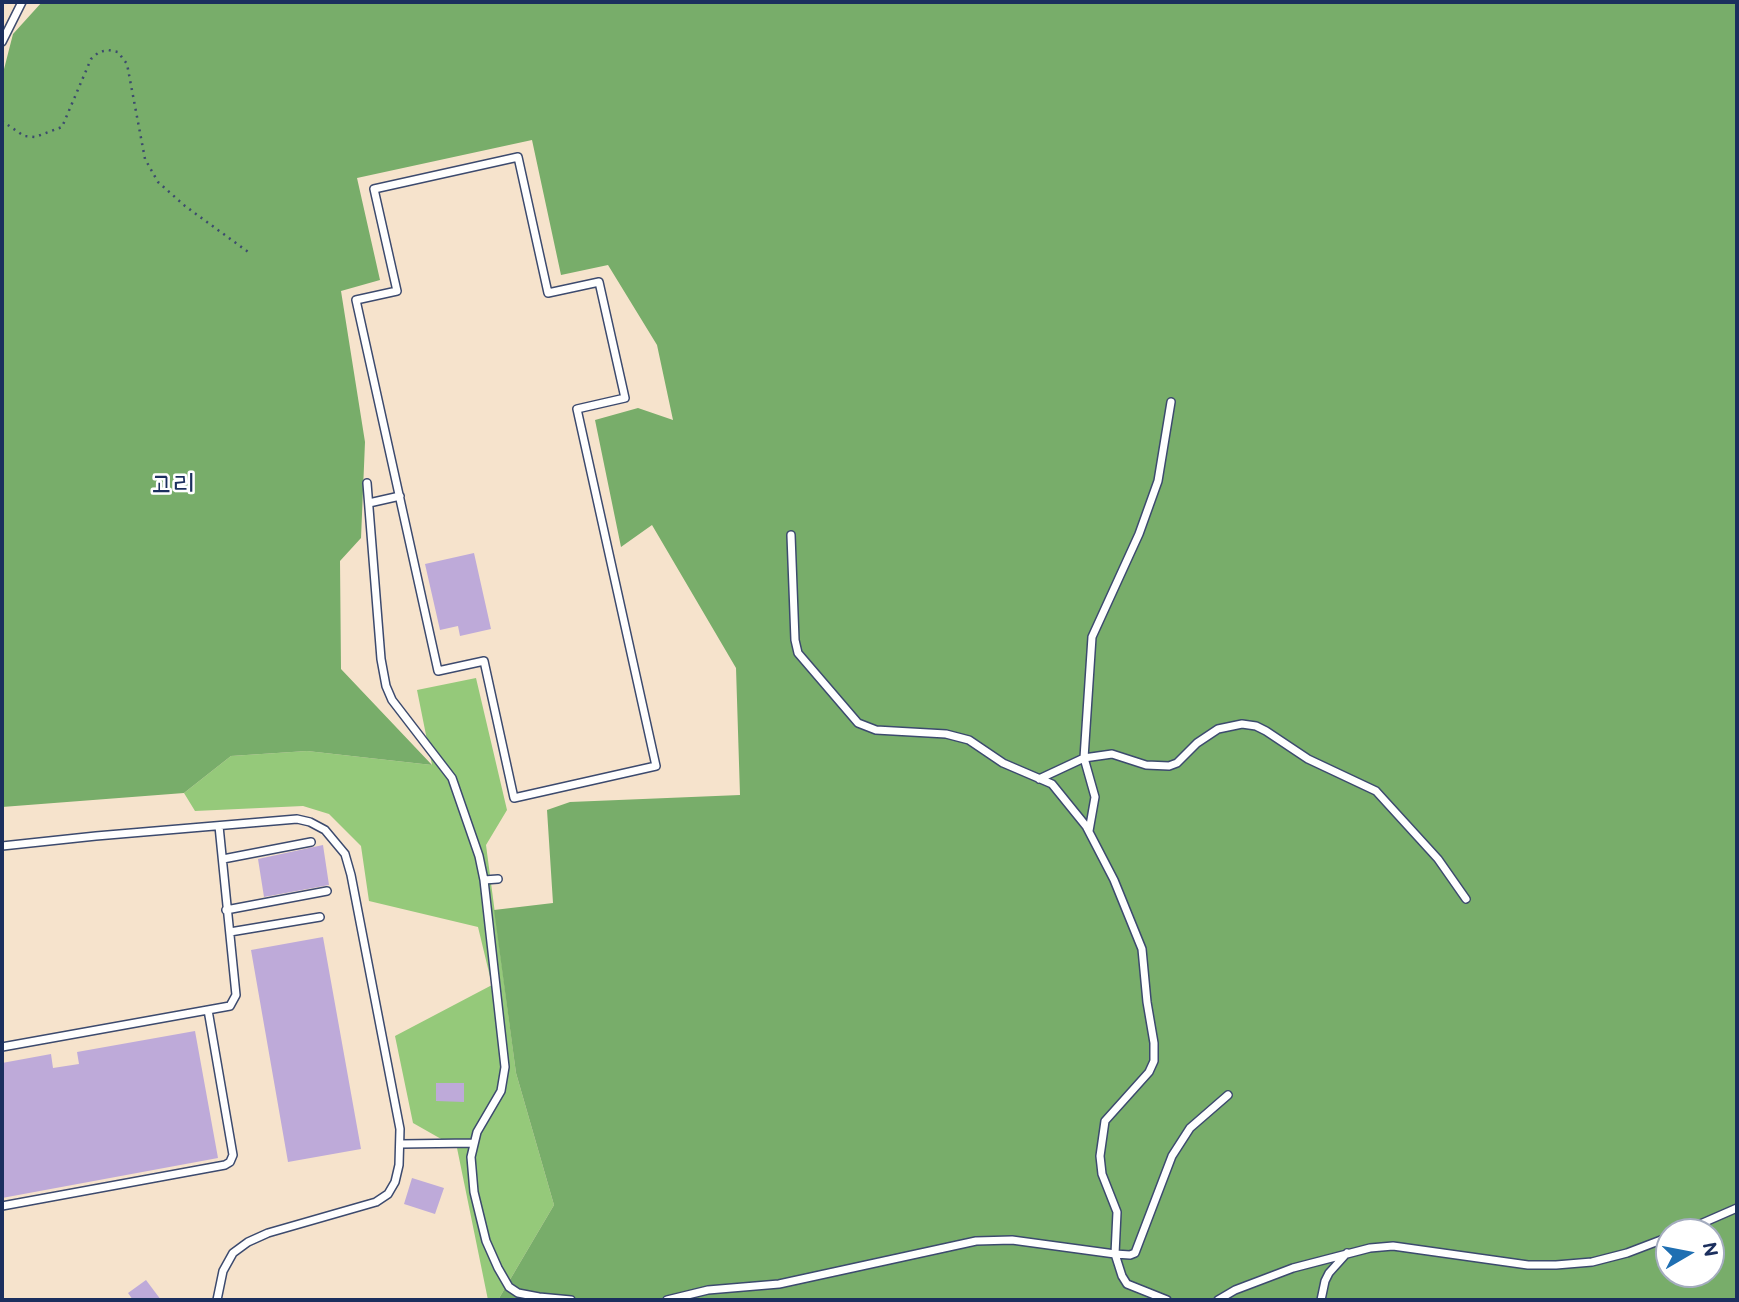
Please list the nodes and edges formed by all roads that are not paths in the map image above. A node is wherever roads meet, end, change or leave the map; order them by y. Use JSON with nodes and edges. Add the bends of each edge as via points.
{"nodes":[{"id":1,"x":22,"y":2,"type":"edge"},
{"id":2,"x":2,"y":41,"type":"edge"},
{"id":3,"x":1171,"y":402,"type":"dead end"},
{"id":4,"x":367,"y":483,"type":"dead end"},
{"id":5,"x":400,"y":496,"type":"junction"},
{"id":6,"x":369,"y":503,"type":"junction"},
{"id":7,"x":791,"y":535,"type":"dead end"},
{"id":8,"x":1088,"y":757,"type":"junction"},
{"id":9,"x":1039,"y":779,"type":"junction"},
{"id":10,"x":219,"y":826,"type":"junction"},
{"id":11,"x":1089,"y":832,"type":"junction"},
{"id":12,"x":311,"y":842,"type":"dead end"},
{"id":13,"x":2,"y":846,"type":"edge"},
{"id":14,"x":223,"y":859,"type":"junction"},
{"id":15,"x":498,"y":879,"type":"dead end"},
{"id":16,"x":484,"y":880,"type":"junction"},
{"id":17,"x":327,"y":891,"type":"dead end"},
{"id":18,"x":1466,"y":899,"type":"dead end"},
{"id":19,"x":226,"y":910,"type":"junction"},
{"id":20,"x":320,"y":917,"type":"dead end"},
{"id":21,"x":230,"y":932,"type":"junction"},
{"id":22,"x":208,"y":1010,"type":"junction"},
{"id":23,"x":2,"y":1047,"type":"edge"},
{"id":24,"x":1228,"y":1095,"type":"dead end"},
{"id":25,"x":473,"y":1143,"type":"junction"},
{"id":26,"x":401,"y":1144,"type":"junction"},
{"id":27,"x":2,"y":1206,"type":"edge"},
{"id":28,"x":1737,"y":1208,"type":"edge"},
{"id":29,"x":1714,"y":1218,"type":"edge"},
{"id":30,"x":1655,"y":1242,"type":"edge"},
{"id":31,"x":1347,"y":1252,"type":"junction"},
{"id":32,"x":1115,"y":1254,"type":"junction"},
{"id":33,"x":217,"y":1300,"type":"edge"},
{"id":34,"x":571,"y":1300,"type":"edge"},
{"id":35,"x":667,"y":1300,"type":"edge"},
{"id":36,"x":1167,"y":1300,"type":"edge"},
{"id":37,"x":1217,"y":1300,"type":"edge"},
{"id":38,"x":1321,"y":1300,"type":"edge"}],
"edges":[{"from":1,"to":2,"type":"lane"},
{"from":3,"to":8,"type":"lane","via":[[1158,481],[1092,637]]},
{"from":4,"to":6,"type":"lane"},
{"from":5,"to":5,"type":"lane","via":[[356,300],[397,291],[374,188],[518,157],[548,293],[599,282],[602,295],[625,398],[577,409],[656,766],[514,797],[484,661],[438,671]]},
{"from":5,"to":6,"type":"lane"},
{"from":6,"to":16,"type":"lane","via":[[386,686],[452,778]]},
{"from":7,"to":9,"type":"lane","via":[[798,653],[858,723],[876,730],[946,734],[969,740],[1003,763]]},
{"from":8,"to":9,"type":"lane"},
{"from":8,"to":11,"type":"lane","via":[[1095,797]]},
{"from":8,"to":18,"type":"lane","via":[[1112,754],[1146,765],[1169,765],[1218,729],[1256,726],[1308,760],[1377,791],[1438,859]]},
{"from":9,"to":11,"type":"lane","via":[[1052,785]]},
{"from":10,"to":13,"type":"lane"},
{"from":10,"to":14,"type":"lane"},
{"from":10,"to":26,"type":"lane","via":[[297,819],[326,830],[345,854]]},
{"from":11,"to":32,"type":"lane","via":[[1142,949],[1154,1043],[1149,1072],[1105,1121],[1100,1156],[1116,1212]]},
{"from":12,"to":14,"type":"lane"},
{"from":14,"to":19,"type":"lane"},
{"from":15,"to":16,"type":"lane"},
{"from":16,"to":25,"type":"lane","via":[[505,1077]]},
{"from":17,"to":19,"type":"lane"},
{"from":19,"to":21,"type":"lane"},
{"from":20,"to":21,"type":"lane"},
{"from":21,"to":22,"type":"lane","via":[[236,995],[230,1006]]},
{"from":22,"to":23,"type":"lane"},
{"from":22,"to":27,"type":"lane","via":[[233,1155],[230,1162]]},
{"from":24,"to":32,"type":"lane","via":[[1191,1128],[1172,1156],[1135,1253]]},
{"from":25,"to":26,"type":"lane"},
{"from":25,"to":34,"type":"lane","via":[[474,1192],[486,1241],[509,1287],[529,1295]]},
{"from":26,"to":33,"type":"lane","via":[[397,1174],[388,1194],[368,1205],[248,1242],[233,1253]]},
{"from":28,"to":29,"type":"lane"},
{"from":30,"to":31,"type":"lane","via":[[1592,1262],[1556,1265],[1393,1246]]},
{"from":31,"to":37,"type":"lane","via":[[1293,1268]]},
{"from":31,"to":38,"type":"lane","via":[[1329,1273]]},
{"from":32,"to":35,"type":"lane","via":[[1012,1240],[976,1241],[779,1284],[708,1290]]},
{"from":32,"to":36,"type":"lane","via":[[1128,1284]]}]}
